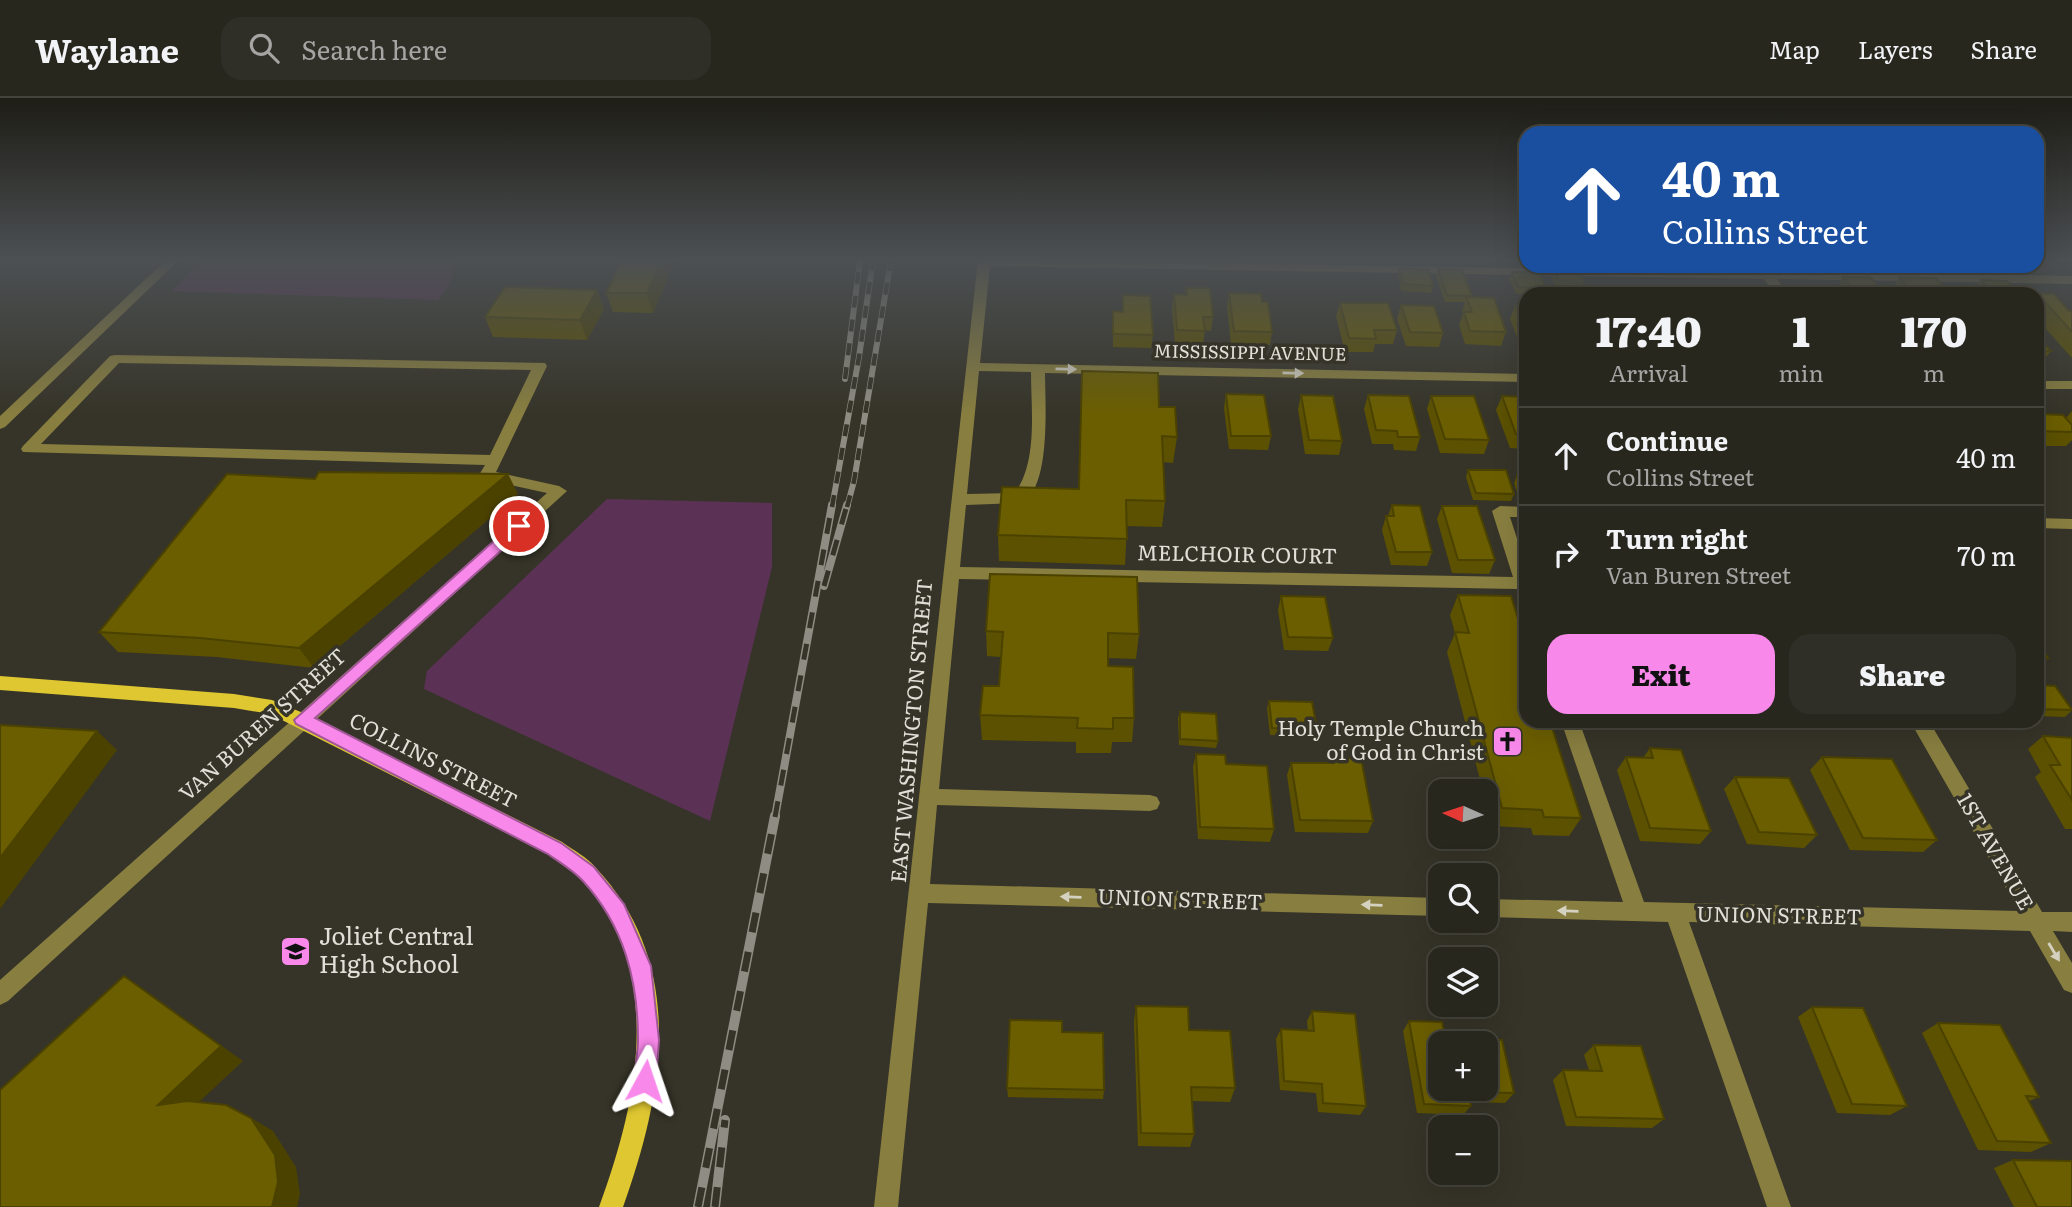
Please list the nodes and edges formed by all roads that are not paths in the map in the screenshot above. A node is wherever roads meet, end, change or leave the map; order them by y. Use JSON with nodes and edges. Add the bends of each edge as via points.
{"nodes":[{"id":1,"x":118,"y":312,"type":"edge"},
{"id":2,"x":979,"y":312,"type":"edge"},
{"id":3,"x":973,"y":367,"type":"junction"},
{"id":4,"x":1038,"y":369,"type":"junction"},
{"id":5,"x":1519,"y":378,"type":"edge"},
{"id":6,"x":2044,"y":385,"type":"edge"},
{"id":7,"x":2072,"y":385,"type":"edge"},
{"id":8,"x":0,"y":424,"type":"edge"},
{"id":9,"x":495,"y":460,"type":"junction"},
{"id":10,"x":958,"y":500,"type":"junction"},
{"id":11,"x":1519,"y":512,"type":"edge"},
{"id":12,"x":2044,"y":523,"type":"edge"},
{"id":13,"x":2072,"y":524,"type":"edge"},
{"id":14,"x":1519,"y":572,"type":"edge"},
{"id":15,"x":950,"y":573,"type":"junction"},
{"id":16,"x":1519,"y":588,"type":"edge"},
{"id":17,"x":0,"y":683,"type":"edge"},
{"id":18,"x":302,"y":720,"type":"junction"},
{"id":19,"x":1572,"y":728,"type":"edge"},
{"id":20,"x":1923,"y":728,"type":"edge"},
{"id":21,"x":929,"y":797,"type":"junction"},
{"id":22,"x":1150,"y":803,"type":"dead end"},
{"id":23,"x":920,"y":893,"type":"junction"},
{"id":24,"x":1428,"y":907,"type":"edge"},
{"id":25,"x":1498,"y":908,"type":"edge"},
{"id":26,"x":1637,"y":912,"type":"junction"},
{"id":27,"x":1675,"y":913,"type":"junction"},
{"id":28,"x":2036,"y":922,"type":"junction"},
{"id":29,"x":2072,"y":922,"type":"edge"},
{"id":30,"x":2072,"y":983,"type":"edge"},
{"id":31,"x":0,"y":995,"type":"edge"},
{"id":32,"x":611,"y":1207,"type":"edge"},
{"id":33,"x":886,"y":1207,"type":"edge"},
{"id":34,"x":1779,"y":1207,"type":"edge"}],
"edges":[{"from":1,"to":8,"type":"street"},
{"from":2,"to":3,"type":"street","name":"EAST WASHINGTON STREET"},
{"from":3,"to":4,"type":"street","name":"MISSISSIPPI AVENUE"},
{"from":3,"to":10,"type":"street","name":"EAST WASHINGTON STREET"},
{"from":4,"to":5,"type":"street","name":"MISSISSIPPI AVENUE","one_way":true},
{"from":4,"to":10,"type":"street","via":[[1035,461],[1026,492],[1019,498]]},
{"from":6,"to":7,"type":"street"},
{"from":9,"to":9,"type":"street","via":[[540,366],[115,359],[28,449]]},
{"from":9,"to":18,"type":"street","name":"VAN BUREN STREET","via":[[487,475],[559,491]]},
{"from":10,"to":15,"type":"street","name":"EAST WASHINGTON STREET"},
{"from":11,"to":14,"type":"street","via":[[1500,512]]},
{"from":12,"to":13,"type":"street"},
{"from":15,"to":16,"type":"street","name":"MELCHOIR COURT"},
{"from":15,"to":21,"type":"street","name":"EAST WASHINGTON STREET"},
{"from":17,"to":18,"type":"main road","name":"COLLINS STREET","via":[[234,701],[272,707]]},
{"from":18,"to":31,"type":"street","name":"VAN BUREN STREET"},
{"from":18,"to":32,"type":"main road","name":"COLLINS STREET","via":[[555,848],[587,873],[618,911],[641,966],[649,1040],[636,1129]]},
{"from":19,"to":26,"type":"street"},
{"from":20,"to":28,"type":"street","name":"1ST AVENUE"},
{"from":21,"to":22,"type":"street"},
{"from":21,"to":23,"type":"street","name":"EAST WASHINGTON STREET"},
{"from":24,"to":23,"type":"street","name":"UNION STREET","one_way":true},
{"from":23,"to":33,"type":"street","name":"EAST WASHINGTON STREET"},
{"from":26,"to":25,"type":"street","name":"UNION STREET","one_way":true},
{"from":26,"to":27,"type":"street","name":"UNION STREET"},
{"from":27,"to":28,"type":"street","name":"UNION STREET"},
{"from":27,"to":34,"type":"street"},
{"from":28,"to":29,"type":"street","name":"UNION STREET"},
{"from":28,"to":30,"type":"street","name":"1ST AVENUE","one_way":true}]}
